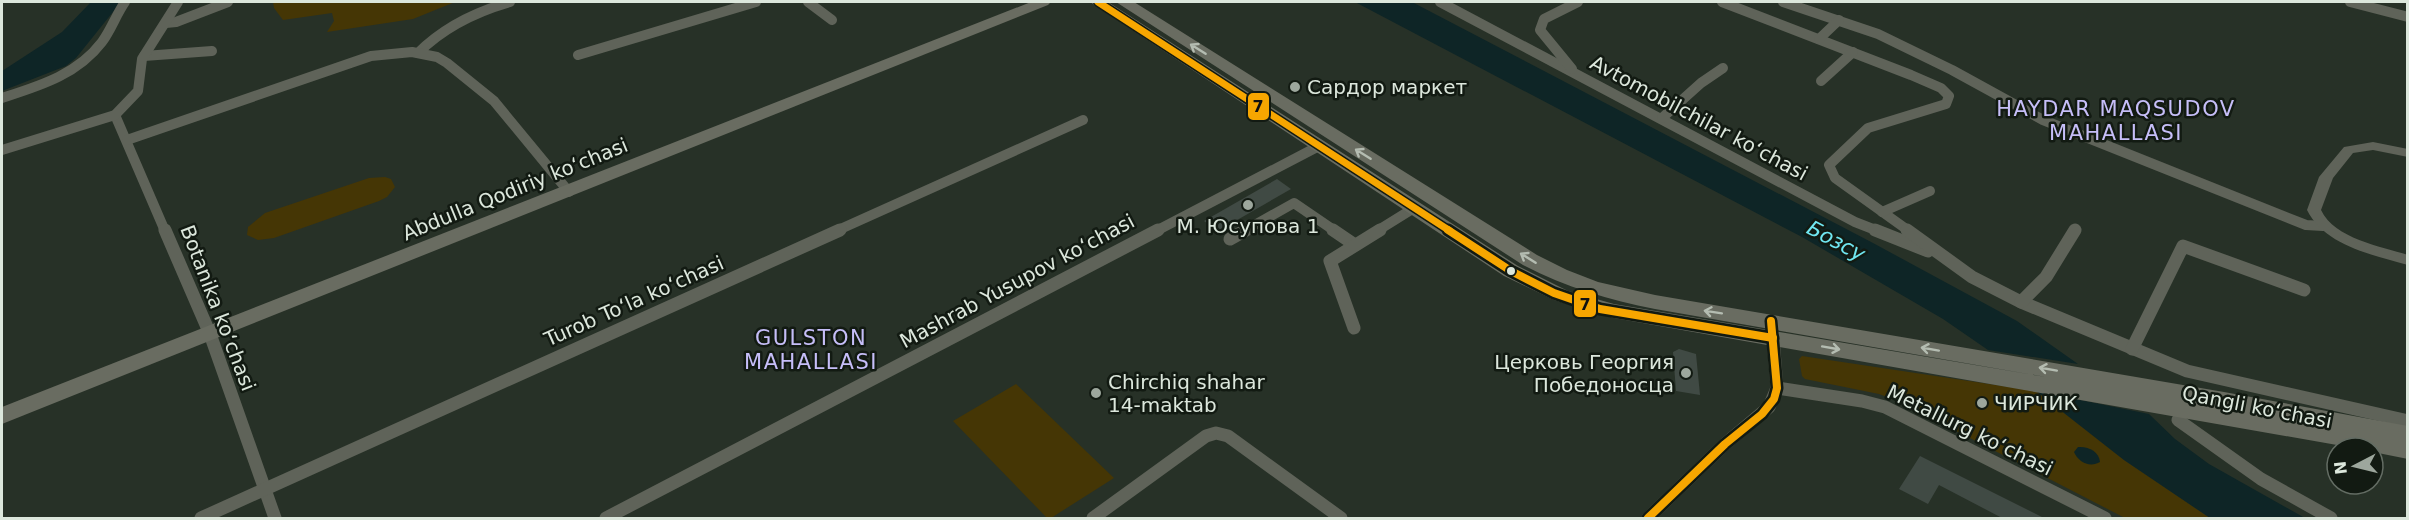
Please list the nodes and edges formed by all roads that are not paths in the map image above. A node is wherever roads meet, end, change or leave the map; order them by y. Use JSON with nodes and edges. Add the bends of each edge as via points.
{"nodes":[{"id":1,"x":124,"y":2,"type":"edge"},
{"id":2,"x":178,"y":2,"type":"edge"},
{"id":3,"x":228,"y":2,"type":"edge"},
{"id":4,"x":510,"y":2,"type":"edge"},
{"id":5,"x":756,"y":2,"type":"edge"},
{"id":6,"x":808,"y":2,"type":"edge"},
{"id":7,"x":1043,"y":2,"type":"edge"},
{"id":8,"x":1098,"y":2,"type":"edge"},
{"id":9,"x":1440,"y":2,"type":"edge"},
{"id":10,"x":1578,"y":2,"type":"edge"},
{"id":11,"x":1722,"y":2,"type":"edge"},
{"id":12,"x":1783,"y":2,"type":"edge"},
{"id":13,"x":2350,"y":2,"type":"edge"},
{"id":14,"x":1132,"y":3,"type":"edge"},
{"id":15,"x":2408,"y":17,"type":"edge"},
{"id":16,"x":832,"y":20,"type":"dead end"},
{"id":17,"x":1839,"y":20,"type":"junction"},
{"id":18,"x":166,"y":23,"type":"junction"},
{"id":19,"x":1819,"y":39,"type":"junction"},
{"id":20,"x":212,"y":51,"type":"dead end"},
{"id":21,"x":1853,"y":52,"type":"junction"},
{"id":22,"x":418,"y":53,"type":"junction"},
{"id":23,"x":578,"y":55,"type":"dead end"},
{"id":24,"x":144,"y":56,"type":"junction"},
{"id":25,"x":1723,"y":68,"type":"dead end"},
{"id":26,"x":1578,"y":76,"type":"junction"},
{"id":27,"x":1821,"y":81,"type":"dead end"},
{"id":28,"x":2,"y":98,"type":"edge"},
{"id":29,"x":115,"y":115,"type":"junction"},
{"id":30,"x":1662,"y":118,"type":"junction"},
{"id":31,"x":1083,"y":120,"type":"dead end"},
{"id":32,"x":127,"y":140,"type":"junction"},
{"id":33,"x":1319,"y":146,"type":"junction"},
{"id":34,"x":2,"y":150,"type":"edge"},
{"id":35,"x":2408,"y":153,"type":"edge"},
{"id":36,"x":569,"y":192,"type":"junction"},
{"id":37,"x":1930,"y":192,"type":"dead end"},
{"id":38,"x":1414,"y":208,"type":"junction"},
{"id":39,"x":1882,"y":212,"type":"junction"},
{"id":40,"x":2323,"y":226,"type":"junction"},
{"id":41,"x":2074,"y":230,"type":"dead end"},
{"id":42,"x":1230,"y":239,"type":"dead end"},
{"id":43,"x":1355,"y":245,"type":"junction"},
{"id":44,"x":1946,"y":258,"type":"junction"},
{"id":45,"x":2408,"y":260,"type":"edge"},
{"id":46,"x":2304,"y":290,"type":"dead end"},
{"id":47,"x":2021,"y":302,"type":"junction"},
{"id":48,"x":1354,"y":328,"type":"dead end"},
{"id":49,"x":1772,"y":330,"type":"junction"},
{"id":50,"x":210,"y":334,"type":"junction"},
{"id":51,"x":2132,"y":349,"type":"junction"},
{"id":52,"x":1778,"y":388,"type":"junction"},
{"id":53,"x":2,"y":416,"type":"edge"},
{"id":54,"x":2178,"y":420,"type":"dead end"},
{"id":55,"x":2408,"y":421,"type":"edge"},
{"id":56,"x":2408,"y":435,"type":"edge"},
{"id":57,"x":2408,"y":450,"type":"edge"},
{"id":58,"x":264,"y":490,"type":"junction"},
{"id":59,"x":2084,"y":514,"type":"edge"},
{"id":60,"x":201,"y":519,"type":"edge"},
{"id":61,"x":275,"y":519,"type":"edge"},
{"id":62,"x":606,"y":519,"type":"edge"},
{"id":63,"x":1093,"y":519,"type":"edge"},
{"id":64,"x":1341,"y":519,"type":"edge"},
{"id":65,"x":1648,"y":519,"type":"edge"},
{"id":66,"x":2105,"y":519,"type":"edge"},
{"id":67,"x":2331,"y":519,"type":"edge"}],
"edges":[{"from":1,"to":28,"type":"street","via":[[102,44],[73,71]]},
{"from":2,"to":18,"type":"street"},
{"from":3,"to":18,"type":"street"},
{"from":4,"to":22,"type":"street","via":[[445,29]]},
{"from":5,"to":23,"type":"street"},
{"from":6,"to":16,"type":"street"},
{"from":7,"to":36,"type":"main road","name":"Abdulla Qodiriy ko‘chasi"},
{"from":8,"to":33,"type":"main road"},
{"from":9,"to":26,"type":"street","name":"Avtomobilchilar ko‘chasi"},
{"from":10,"to":26,"type":"street","via":[[1544,19],[1540,30]]},
{"from":11,"to":19,"type":"street"},
{"from":12,"to":17,"type":"street"},
{"from":13,"to":15,"type":"street"},
{"from":49,"to":14,"type":"main road","one_way":true,"via":[[1613,294],[1545,269]]},
{"from":17,"to":19,"type":"street"},
{"from":17,"to":40,"type":"street","via":[[1942,65],[2043,120],[2306,225]]},
{"from":18,"to":24,"type":"street"},
{"from":19,"to":21,"type":"street"},
{"from":20,"to":24,"type":"street"},
{"from":21,"to":27,"type":"street"},
{"from":21,"to":39,"type":"street","via":[[1941,88],[1949,96],[1946,104],[1868,128],[1829,165],[1835,178]]},
{"from":22,"to":32,"type":"street","via":[[371,56]]},
{"from":22,"to":36,"type":"street","via":[[441,58],[494,101]]},
{"from":24,"to":29,"type":"street","via":[[138,91]]},
{"from":25,"to":30,"type":"street"},
{"from":26,"to":30,"type":"street","name":"Avtomobilchilar ko‘chasi"},
{"from":29,"to":32,"type":"street","name":"Botanika ko‘chasi"},
{"from":29,"to":34,"type":"street"},
{"from":30,"to":44,"type":"street","name":"Avtomobilchilar ko‘chasi","via":[[1855,222]]},
{"from":31,"to":58,"type":"street","name":"Turob To‘la ko‘chasi"},
{"from":32,"to":50,"type":"street","name":"Botanika ko‘chasi"},
{"from":33,"to":38,"type":"main road"},
{"from":33,"to":62,"type":"street","name":"Mashrab Yusupov ko‘chasi"},
{"from":35,"to":40,"type":"street","via":[[2373,146],[2349,150],[2326,177],[2314,210]]},
{"from":36,"to":50,"type":"main road","name":"Abdulla Qodiriy ko‘chasi"},
{"from":37,"to":39,"type":"street"},
{"from":38,"to":43,"type":"street"},
{"from":38,"to":49,"type":"main road","via":[[1511,271],[1575,302],[1614,311]]},
{"from":39,"to":44,"type":"street"},
{"from":40,"to":45,"type":"street","via":[[2347,239]]},
{"from":41,"to":47,"type":"street","via":[[2046,277]]},
{"from":42,"to":43,"type":"street","via":[[1294,203]]},
{"from":43,"to":48,"type":"street","via":[[1330,261]]},
{"from":44,"to":47,"type":"street","name":"Qangli ko‘chasi","via":[[1972,277]]},
{"from":46,"to":51,"type":"street","via":[[2183,246]]},
{"from":47,"to":51,"type":"street","name":"Qangli ko‘chasi"},
{"from":49,"to":52,"type":"street"},
{"from":56,"to":49,"type":"main road","name":"Qangli ko‘chasi","one_way":true,"via":[[1988,359]]},
{"from":49,"to":57,"type":"main road","name":"Qangli ko‘chasi","one_way":true,"via":[[2014,379]]},
{"from":50,"to":53,"type":"main road","name":"Abdulla Qodiriy ko‘chasi"},
{"from":50,"to":58,"type":"street","name":"Botanika ko‘chasi"},
{"from":51,"to":55,"type":"street","name":"Qangli ko‘chasi","via":[[2187,371]]},
{"from":52,"to":59,"type":"street","name":"Metallurg ko‘chasi","via":[[1885,407]]},
{"from":52,"to":65,"type":"street","via":[[1769,407]]},
{"from":54,"to":67,"type":"street","via":[[2261,479]]},
{"from":58,"to":60,"type":"street","name":"Turob To‘la ko‘chasi"},
{"from":58,"to":61,"type":"street","name":"Botanika ko‘chasi"},
{"from":59,"to":66,"type":"street","name":"Metallurg ko‘chasi"},
{"from":63,"to":64,"type":"street","via":[[1206,436],[1216,433],[1228,436]]}]}
